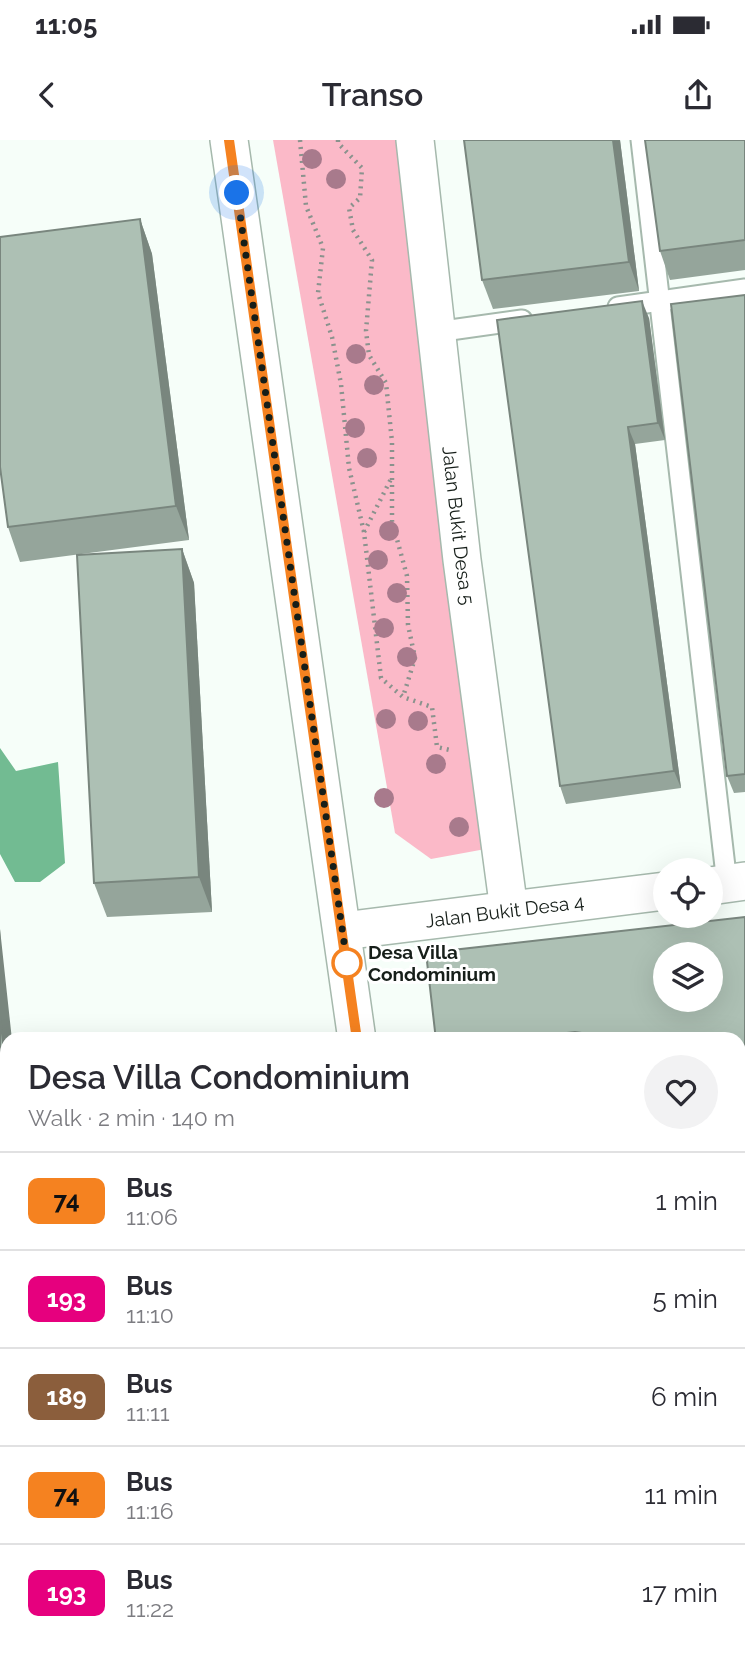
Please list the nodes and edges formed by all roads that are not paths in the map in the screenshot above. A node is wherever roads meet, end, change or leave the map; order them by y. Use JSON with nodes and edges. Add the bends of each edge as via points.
{"nodes":[{"id":1,"x":229,"y":140,"type":"edge"},
{"id":2,"x":415,"y":140,"type":"edge"},
{"id":3,"x":641,"y":140,"type":"edge"},
{"id":4,"x":745,"y":289,"type":"edge"},
{"id":5,"x":659,"y":301,"type":"junction"},
{"id":6,"x":594,"y":310,"type":"edge"},
{"id":7,"x":541,"y":317,"type":"edge"},
{"id":8,"x":436,"y":332,"type":"junction"},
{"id":9,"x":727,"y":884,"type":"edge"},
{"id":10,"x":653,"y":893,"type":"edge"},
{"id":11,"x":509,"y":911,"type":"junction"},
{"id":12,"x":343,"y":931,"type":"junction"},
{"id":13,"x":356,"y":1032,"type":"edge"}],
"edges":[{"from":1,"to":12,"type":"street"},
{"from":2,"to":8,"type":"street","name":"Jalan Bukit Desa 5"},
{"from":3,"to":5,"type":"lane"},
{"from":4,"to":5,"type":"lane"},
{"from":5,"to":6,"type":"lane"},
{"from":5,"to":9,"type":"lane"},
{"from":7,"to":8,"type":"lane"},
{"from":8,"to":11,"type":"street","name":"Jalan Bukit Desa 5"},
{"from":10,"to":11,"type":"street","name":"Jalan Bukit Desa 4"},
{"from":11,"to":12,"type":"street","name":"Jalan Bukit Desa 4"},
{"from":12,"to":13,"type":"street"}]}
